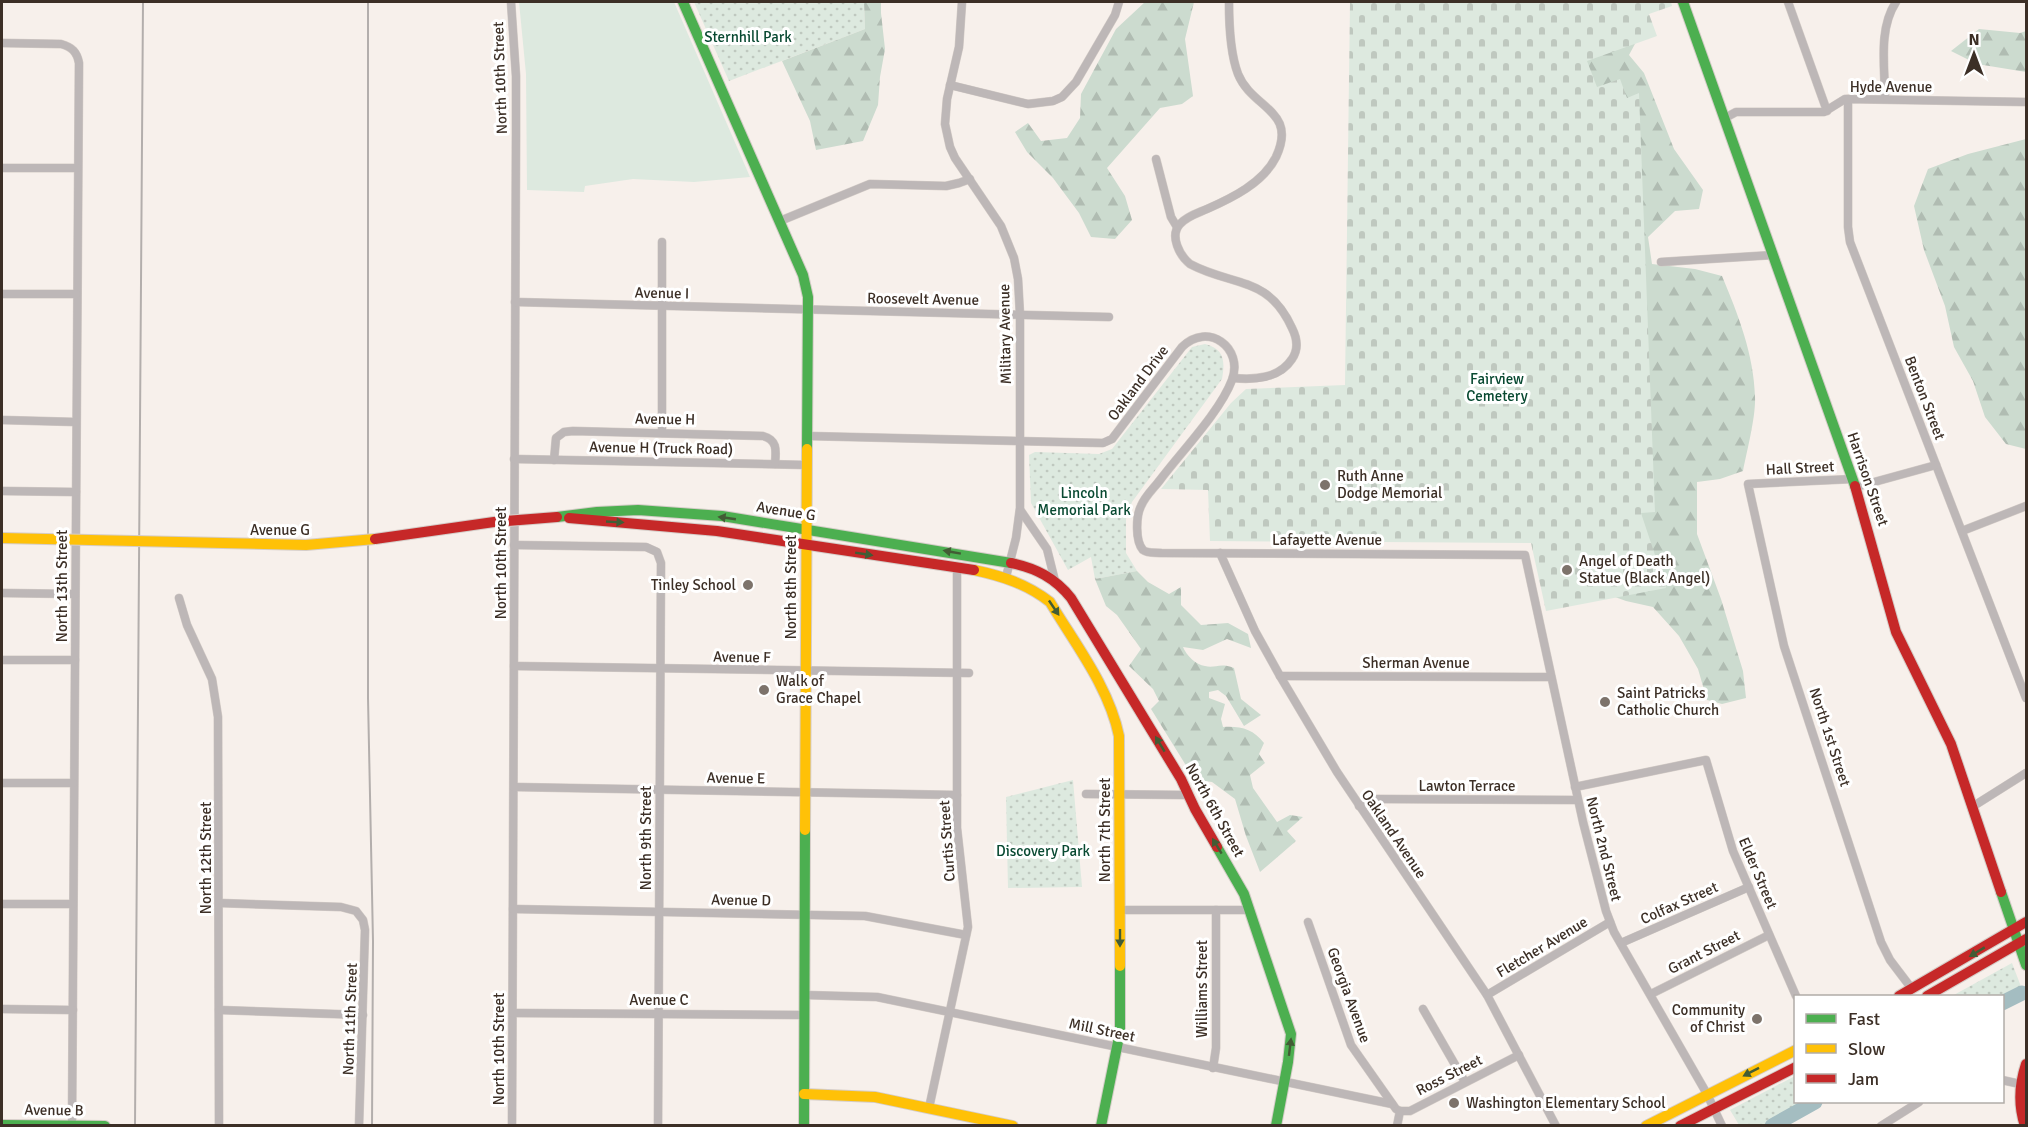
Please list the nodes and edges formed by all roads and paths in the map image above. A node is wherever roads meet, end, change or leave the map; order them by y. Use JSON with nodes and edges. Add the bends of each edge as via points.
{"nodes":[{"id":1,"x":511,"y":2,"type":"edge"},
{"id":2,"x":683,"y":2,"type":"edge"},
{"id":3,"x":962,"y":2,"type":"edge"},
{"id":4,"x":1119,"y":2,"type":"edge"},
{"id":5,"x":1229,"y":2,"type":"edge"},
{"id":6,"x":1683,"y":2,"type":"edge"},
{"id":7,"x":1788,"y":2,"type":"edge"},
{"id":8,"x":1896,"y":2,"type":"edge"},
{"id":9,"x":2,"y":43,"type":"edge"},
{"id":10,"x":950,"y":85,"type":"junction"},
{"id":11,"x":1848,"y":99,"type":"junction"},
{"id":12,"x":1885,"y":99,"type":"junction"},
{"id":13,"x":2026,"y":102,"type":"edge"},
{"id":14,"x":1827,"y":111,"type":"junction"},
{"id":15,"x":1725,"y":118,"type":"junction"},
{"id":16,"x":1156,"y":159,"type":"dead end"},
{"id":17,"x":2,"y":168,"type":"edge"},
{"id":18,"x":77,"y":168,"type":"junction"},
{"id":19,"x":970,"y":179,"type":"junction"},
{"id":20,"x":780,"y":221,"type":"junction"},
{"id":21,"x":1177,"y":227,"type":"junction"},
{"id":22,"x":662,"y":242,"type":"dead end"},
{"id":23,"x":1773,"y":255,"type":"junction"},
{"id":24,"x":1661,"y":262,"type":"dead end"},
{"id":25,"x":2,"y":294,"type":"edge"},
{"id":26,"x":76,"y":294,"type":"junction"},
{"id":27,"x":515,"y":303,"type":"junction"},
{"id":28,"x":661,"y":307,"type":"junction"},
{"id":29,"x":808,"y":310,"type":"junction"},
{"id":30,"x":1020,"y":315,"type":"junction"},
{"id":31,"x":1109,"y":317,"type":"dead end"},
{"id":32,"x":1233,"y":378,"type":"junction"},
{"id":33,"x":2,"y":420,"type":"edge"},
{"id":34,"x":76,"y":422,"type":"junction"},
{"id":35,"x":662,"y":433,"type":"junction"},
{"id":36,"x":808,"y":436,"type":"junction"},
{"id":37,"x":1020,"y":442,"type":"junction"},
{"id":38,"x":514,"y":459,"type":"junction"},
{"id":39,"x":554,"y":460,"type":"junction"},
{"id":40,"x":775,"y":464,"type":"junction"},
{"id":41,"x":807,"y":465,"type":"junction"},
{"id":42,"x":1936,"y":465,"type":"junction"},
{"id":43,"x":1854,"y":483,"type":"junction"},
{"id":44,"x":1748,"y":484,"type":"joint"},
{"id":45,"x":2,"y":491,"type":"edge"},
{"id":46,"x":76,"y":492,"type":"junction"},
{"id":47,"x":2026,"y":506,"type":"edge"},
{"id":48,"x":1020,"y":508,"type":"junction"},
{"id":49,"x":557,"y":517,"type":"junction"},
{"id":50,"x":806,"y":530,"type":"junction"},
{"id":51,"x":1962,"y":531,"type":"junction"},
{"id":52,"x":2,"y":538,"type":"edge"},
{"id":53,"x":514,"y":545,"type":"junction"},
{"id":54,"x":806,"y":545,"type":"junction"},
{"id":55,"x":1220,"y":553,"type":"junction"},
{"id":56,"x":1526,"y":555,"type":"joint"},
{"id":57,"x":1010,"y":563,"type":"junction"},
{"id":58,"x":957,"y":568,"type":"junction"},
{"id":59,"x":1006,"y":577,"type":"junction"},
{"id":60,"x":1055,"y":581,"type":"junction"},
{"id":61,"x":2,"y":593,"type":"edge"},
{"id":62,"x":75,"y":594,"type":"junction"},
{"id":63,"x":179,"y":598,"type":"dead end"},
{"id":64,"x":2,"y":660,"type":"edge"},
{"id":65,"x":75,"y":660,"type":"junction"},
{"id":66,"x":514,"y":666,"type":"junction"},
{"id":67,"x":661,"y":669,"type":"junction"},
{"id":68,"x":807,"y":671,"type":"junction"},
{"id":69,"x":957,"y":673,"type":"junction"},
{"id":70,"x":969,"y":673,"type":"dead end"},
{"id":71,"x":1280,"y":675,"type":"junction"},
{"id":72,"x":1551,"y":677,"type":"junction"},
{"id":73,"x":2026,"y":698,"type":"edge"},
{"id":74,"x":2026,"y":772,"type":"edge"},
{"id":75,"x":2,"y":783,"type":"edge"},
{"id":76,"x":73,"y":783,"type":"junction"},
{"id":77,"x":1575,"y":787,"type":"junction"},
{"id":78,"x":514,"y":788,"type":"junction"},
{"id":79,"x":660,"y":790,"type":"junction"},
{"id":80,"x":806,"y":793,"type":"junction"},
{"id":81,"x":1086,"y":794,"type":"dead end"},
{"id":82,"x":957,"y":795,"type":"junction"},
{"id":83,"x":1187,"y":795,"type":"junction"},
{"id":84,"x":1120,"y":796,"type":"junction"},
{"id":85,"x":1577,"y":800,"type":"junction"},
{"id":86,"x":1359,"y":806,"type":"junction"},
{"id":87,"x":1972,"y":807,"type":"junction"},
{"id":88,"x":1749,"y":887,"type":"junction"},
{"id":89,"x":219,"y":903,"type":"junction"},
{"id":90,"x":2,"y":904,"type":"edge"},
{"id":91,"x":74,"y":904,"type":"junction"},
{"id":92,"x":513,"y":909,"type":"junction"},
{"id":93,"x":1120,"y":910,"type":"junction"},
{"id":94,"x":1215,"y":910,"type":"junction"},
{"id":95,"x":1250,"y":910,"type":"junction"},
{"id":96,"x":660,"y":912,"type":"junction"},
{"id":97,"x":806,"y":915,"type":"junction"},
{"id":98,"x":1308,"y":922,"type":"dead end"},
{"id":99,"x":1610,"y":922,"type":"junction"},
{"id":100,"x":2026,"y":922,"type":"edge"},
{"id":101,"x":2014,"y":930,"type":"junction"},
{"id":102,"x":966,"y":935,"type":"junction"},
{"id":103,"x":1769,"y":935,"type":"junction"},
{"id":104,"x":2023,"y":941,"type":"edge"},
{"id":105,"x":1621,"y":943,"type":"junction"},
{"id":106,"x":2026,"y":965,"type":"edge"},
{"id":107,"x":1912,"y":989,"type":"junction"},
{"id":108,"x":1651,"y":994,"type":"junction"},
{"id":109,"x":805,"y":995,"type":"junction"},
{"id":110,"x":1487,"y":995,"type":"junction"},
{"id":111,"x":1796,"y":995,"type":"edge"},
{"id":112,"x":1901,"y":995,"type":"edge"},
{"id":113,"x":1929,"y":995,"type":"edge"},
{"id":114,"x":2,"y":1009,"type":"edge"},
{"id":115,"x":73,"y":1010,"type":"junction"},
{"id":116,"x":219,"y":1010,"type":"junction"},
{"id":117,"x":1423,"y":1010,"type":"dead end"},
{"id":118,"x":949,"y":1012,"type":"junction"},
{"id":119,"x":513,"y":1013,"type":"junction"},
{"id":120,"x":659,"y":1014,"type":"junction"},
{"id":121,"x":363,"y":1015,"type":"junction"},
{"id":122,"x":805,"y":1015,"type":"junction"},
{"id":123,"x":1117,"y":1047,"type":"junction"},
{"id":124,"x":1794,"y":1051,"type":"edge"},
{"id":125,"x":1520,"y":1055,"type":"junction"},
{"id":126,"x":2026,"y":1064,"type":"edge"},
{"id":127,"x":1213,"y":1068,"type":"junction"},
{"id":128,"x":1794,"y":1068,"type":"edge"},
{"id":129,"x":2004,"y":1080,"type":"edge"},
{"id":130,"x":1465,"y":1082,"type":"junction"},
{"id":131,"x":1284,"y":1083,"type":"junction"},
{"id":132,"x":2020,"y":1084,"type":"junction"},
{"id":133,"x":804,"y":1094,"type":"junction"},
{"id":134,"x":1707,"y":1094,"type":"junction"},
{"id":135,"x":1917,"y":1103,"type":"edge"},
{"id":136,"x":1392,"y":1104,"type":"junction"},
{"id":137,"x":929,"y":1108,"type":"junction"},
{"id":138,"x":1714,"y":1108,"type":"junction"},
{"id":139,"x":1400,"y":1111,"type":"junction"},
{"id":140,"x":2,"y":1125,"type":"edge"},
{"id":141,"x":72,"y":1125,"type":"edge"},
{"id":142,"x":105,"y":1125,"type":"edge"},
{"id":143,"x":219,"y":1125,"type":"edge"},
{"id":144,"x":359,"y":1125,"type":"edge"},
{"id":145,"x":512,"y":1125,"type":"edge"},
{"id":146,"x":658,"y":1125,"type":"edge"},
{"id":147,"x":804,"y":1125,"type":"edge"},
{"id":148,"x":1013,"y":1125,"type":"edge"},
{"id":149,"x":1101,"y":1125,"type":"edge"},
{"id":150,"x":1276,"y":1125,"type":"edge"},
{"id":151,"x":1397,"y":1125,"type":"edge"},
{"id":152,"x":1556,"y":1125,"type":"edge"},
{"id":153,"x":1646,"y":1125,"type":"edge"},
{"id":154,"x":1680,"y":1125,"type":"edge"},
{"id":155,"x":1722,"y":1125,"type":"edge"},
{"id":156,"x":1881,"y":1125,"type":"edge"},
{"id":157,"x":2025,"y":1125,"type":"edge"}],
"edges":[{"from":1,"to":27,"type":"street","name":"North 10th Street","via":[[516,76]]},
{"from":2,"to":20,"type":"street","name":"North 8th Street"},
{"from":3,"to":10,"type":"street","name":"Military Avenue","via":[[959,47]]},
{"from":4,"to":10,"type":"street","via":[[1077,82],[1062,97],[1028,104]]},
{"from":5,"to":21,"type":"street","via":[[1238,73],[1244,86],[1277,116],[1281,143],[1272,164],[1254,182],[1230,199],[1186,218]]},
{"from":6,"to":15,"type":"street","name":"Harrison Street"},
{"from":7,"to":14,"type":"street"},
{"from":8,"to":12,"type":"street","via":[[1888,15],[1884,35]]},
{"from":9,"to":18,"type":"street","name":"North 13th Street","via":[[61,44],[73,49],[78,57]]},
{"from":10,"to":19,"type":"street","name":"Military Avenue","via":[[945,115],[947,135],[955,158]]},
{"from":11,"to":12,"type":"street","name":"Hyde Avenue"},
{"from":11,"to":14,"type":"street","name":"Hyde Avenue"},
{"from":11,"to":42,"type":"street","name":"Benton Street","via":[[1850,242]]},
{"from":12,"to":13,"type":"street","name":"Hyde Avenue"},
{"from":14,"to":15,"type":"street","name":"Hyde Avenue","via":[[1736,111]]},
{"from":15,"to":23,"type":"street","name":"Harrison Street"},
{"from":16,"to":21,"type":"street"},
{"from":17,"to":18,"type":"street"},
{"from":18,"to":26,"type":"street","name":"North 13th Street"},
{"from":19,"to":20,"type":"street","via":[[945,186],[870,184]]},
{"from":19,"to":30,"type":"street","name":"Military Avenue","via":[[994,212],[1009,242],[1018,279]]},
{"from":20,"to":29,"type":"street","name":"North 8th Street","via":[[803,275]]},
{"from":21,"to":32,"type":"street","via":[[1177,245],[1184,259],[1197,268],[1259,288],[1281,308],[1296,337],[1291,361],[1277,372],[1266,377]]},
{"from":22,"to":28,"type":"street"},
{"from":23,"to":24,"type":"street"},
{"from":23,"to":43,"type":"street","name":"Harrison Street"},
{"from":25,"to":26,"type":"street"},
{"from":26,"to":34,"type":"street","name":"North 13th Street"},
{"from":27,"to":28,"type":"street","name":"Avenue I"},
{"from":27,"to":38,"type":"street","name":"North 10th Street"},
{"from":28,"to":29,"type":"street","name":"Avenue I"},
{"from":28,"to":35,"type":"street"},
{"from":29,"to":30,"type":"street","name":"Roosevelt Avenue"},
{"from":29,"to":36,"type":"street","name":"North 8th Street"},
{"from":30,"to":31,"type":"street","name":"Roosevelt Avenue"},
{"from":30,"to":37,"type":"street","name":"Military Avenue"},
{"from":32,"to":37,"type":"street","name":"Oakland Drive","via":[[1227,347],[1208,336],[1196,337],[1182,347],[1107,442]]},
{"from":32,"to":55,"type":"street","name":"Lafayette Avenue","via":[[1213,413],[1139,511],[1138,537],[1147,552]]},
{"from":33,"to":34,"type":"street"},
{"from":34,"to":46,"type":"street","name":"North 13th Street"},
{"from":35,"to":39,"type":"street","name":"Avenue H","via":[[567,431],[556,438]]},
{"from":35,"to":40,"type":"street","name":"Avenue H","via":[[763,435],[775,444]]},
{"from":36,"to":37,"type":"street","name":"Oakland Drive"},
{"from":36,"to":41,"type":"street","name":"North 8th Street"},
{"from":37,"to":48,"type":"street","name":"Military Avenue"},
{"from":38,"to":39,"type":"street","name":"Avenue H (Truck Road)"},
{"from":38,"to":53,"type":"street","name":"North 10th Street"},
{"from":39,"to":40,"type":"street","name":"Avenue H (Truck Road)"},
{"from":40,"to":41,"type":"street","name":"Avenue H (Truck Road)"},
{"from":41,"to":50,"type":"street","name":"North 8th Street"},
{"from":42,"to":43,"type":"street","name":"Hall Street"},
{"from":42,"to":51,"type":"street","name":"Benton Street"},
{"from":43,"to":44,"type":"street","name":"Hall Street"},
{"from":43,"to":87,"type":"street","name":"Harrison Street","via":[[1896,632],[1940,720]]},
{"from":44,"to":107,"type":"street","name":"North 1st Street","via":[[1784,646],[1881,942]]},
{"from":45,"to":46,"type":"street"},
{"from":46,"to":62,"type":"street","name":"North 13th Street"},
{"from":47,"to":51,"type":"street"},
{"from":48,"to":57,"type":"street","name":"Military Avenue"},
{"from":48,"to":60,"type":"street","via":[[1047,549]]},
{"from":50,"to":49,"type":"street","name":"Avenue G","one_way":true,"via":[[660,510],[604,510]]},
{"from":49,"to":52,"type":"street","name":"Avenue G","bridge":true,"via":[[280,546]]},
{"from":49,"to":54,"type":"street","name":"Avenue G","one_way":true,"via":[[693,528]]},
{"from":50,"to":54,"type":"street","name":"North 8th Street"},
{"from":57,"to":50,"type":"street","name":"Avenue G","one_way":true},
{"from":51,"to":73,"type":"street","name":"Benton Street"},
{"from":53,"to":66,"type":"street","name":"North 10th Street"},
{"from":53,"to":67,"type":"street","name":"North 9th Street","via":[[646,548],[657,552],[661,562]]},
{"from":54,"to":58,"type":"street","name":"Avenue G","one_way":true},
{"from":54,"to":68,"type":"street","name":"North 8th Street"},
{"from":55,"to":56,"type":"street","name":"Lafayette Avenue"},
{"from":55,"to":71,"type":"street","name":"Oakland Avenue","via":[[1255,631]]},
{"from":56,"to":72,"type":"street","name":"North 2nd Street"},
{"from":57,"to":59,"type":"street","name":"Military Avenue"},
{"from":57,"to":60,"type":"street","name":"North 6th Street","via":[[1032,568]]},
{"from":58,"to":59,"type":"street","name":"Avenue G"},
{"from":58,"to":69,"type":"street","name":"Curtis Street"},
{"from":59,"to":84,"type":"street","name":"North 7th Street","one_way":true,"via":[[1032,587],[1050,602],[1106,695],[1119,736]]},
{"from":83,"to":60,"type":"street","name":"North 6th Street","one_way":true,"via":[[1069,594]]},
{"from":61,"to":62,"type":"street"},
{"from":62,"to":65,"type":"street","name":"North 13th Street"},
{"from":63,"to":89,"type":"street","name":"North 12th Street","via":[[212,679],[217,702]]},
{"from":64,"to":65,"type":"street"},
{"from":65,"to":76,"type":"street","name":"North 13th Street"},
{"from":66,"to":67,"type":"street","name":"Avenue F"},
{"from":66,"to":78,"type":"street","name":"North 10th Street"},
{"from":67,"to":68,"type":"street","name":"Avenue F"},
{"from":67,"to":79,"type":"street","name":"North 9th Street"},
{"from":68,"to":69,"type":"street","name":"Avenue F"},
{"from":68,"to":80,"type":"street","name":"North 8th Street"},
{"from":69,"to":70,"type":"street","name":"Avenue F"},
{"from":69,"to":82,"type":"street","name":"Curtis Street"},
{"from":71,"to":72,"type":"street","name":"Sherman Avenue"},
{"from":71,"to":86,"type":"street","name":"Oakland Avenue"},
{"from":72,"to":77,"type":"street","name":"North 2nd Street"},
{"from":74,"to":87,"type":"street"},
{"from":75,"to":76,"type":"street"},
{"from":76,"to":91,"type":"street","name":"North 13th Street"},
{"from":77,"to":85,"type":"street","name":"North 2nd Street"},
{"from":77,"to":88,"type":"street","name":"Elder Street","via":[[1704,759],[1727,835]]},
{"from":78,"to":79,"type":"street","name":"Avenue E"},
{"from":78,"to":92,"type":"street","name":"North 10th Street"},
{"from":79,"to":80,"type":"street","name":"Avenue E"},
{"from":79,"to":96,"type":"street","name":"North 9th Street"},
{"from":80,"to":82,"type":"street","name":"Avenue E"},
{"from":80,"to":97,"type":"street","name":"North 8th Street"},
{"from":81,"to":84,"type":"street"},
{"from":82,"to":102,"type":"street","name":"Curtis Street","via":[[958,848],[968,918]]},
{"from":83,"to":84,"type":"street"},
{"from":95,"to":83,"type":"street","name":"North 6th Street","one_way":true,"via":[[1237,879]]},
{"from":84,"to":93,"type":"street","name":"North 7th Street"},
{"from":85,"to":86,"type":"street","name":"Lawton Terrace","via":[[1370,799]]},
{"from":85,"to":99,"type":"street","name":"North 2nd Street"},
{"from":86,"to":110,"type":"street","name":"Oakland Avenue"},
{"from":87,"to":101,"type":"street","name":"Harrison Street"},
{"from":88,"to":103,"type":"street","name":"Elder Street"},
{"from":88,"to":105,"type":"street","name":"Colfax Street"},
{"from":89,"to":116,"type":"street","name":"North 12th Street"},
{"from":89,"to":121,"type":"street","name":"North 11th Street","via":[[341,907],[360,915],[365,930]]},
{"from":90,"to":91,"type":"street"},
{"from":91,"to":115,"type":"street","name":"North 13th Street"},
{"from":92,"to":96,"type":"street","name":"Avenue D"},
{"from":92,"to":119,"type":"street","name":"North 10th Street"},
{"from":93,"to":94,"type":"street"},
{"from":93,"to":123,"type":"street","name":"North 7th Street","one_way":true},
{"from":94,"to":95,"type":"street"},
{"from":94,"to":127,"type":"street","name":"Williams Street"},
{"from":131,"to":95,"type":"street","name":"North 6th Street","one_way":true,"via":[[1291,1034]]},
{"from":96,"to":97,"type":"street","name":"Avenue D"},
{"from":96,"to":120,"type":"street","name":"North 9th Street"},
{"from":97,"to":102,"type":"street","name":"Avenue D","via":[[873,917]]},
{"from":97,"to":109,"type":"street","name":"North 8th Street"},
{"from":98,"to":136,"type":"street","name":"Georgia Avenue","via":[[1351,1046]]},
{"from":99,"to":105,"type":"street","name":"North 2nd Street"},
{"from":99,"to":110,"type":"street","name":"Fletcher Avenue"},
{"from":100,"to":101,"type":"street"},
{"from":101,"to":104,"type":"street","name":"Harrison Street"},
{"from":101,"to":107,"type":"street","one_way":true},
{"from":102,"to":118,"type":"street","name":"Curtis Street"},
{"from":103,"to":108,"type":"street","name":"Grant Street"},
{"from":103,"to":111,"type":"street","name":"Elder Street"},
{"from":104,"to":106,"type":"street","name":"Harrison Street"},
{"from":104,"to":113,"type":"street"},
{"from":105,"to":108,"type":"street","name":"North 2nd Street"},
{"from":107,"to":112,"type":"street"},
{"from":108,"to":134,"type":"street","name":"North 2nd Street"},
{"from":109,"to":118,"type":"street","name":"Mill Street","via":[[877,997]]},
{"from":109,"to":122,"type":"street","name":"North 8th Street"},
{"from":110,"to":125,"type":"street","name":"Oakland Avenue"},
{"from":114,"to":115,"type":"street"},
{"from":115,"to":141,"type":"street","name":"North 13th Street"},
{"from":116,"to":121,"type":"street"},
{"from":116,"to":143,"type":"street","name":"North 12th Street"},
{"from":117,"to":130,"type":"street"},
{"from":118,"to":123,"type":"street","name":"Mill Street"},
{"from":118,"to":137,"type":"street","name":"Curtis Street"},
{"from":119,"to":120,"type":"street","name":"Avenue C"},
{"from":119,"to":145,"type":"street","name":"North 10th Street"},
{"from":120,"to":122,"type":"street","name":"Avenue C"},
{"from":120,"to":146,"type":"street","name":"North 9th Street"},
{"from":121,"to":144,"type":"street","name":"North 11th Street"},
{"from":122,"to":133,"type":"street","name":"North 8th Street"},
{"from":123,"to":127,"type":"street","name":"Mill Street"},
{"from":123,"to":149,"type":"street","name":"North 7th Street"},
{"from":124,"to":134,"type":"street","one_way":true},
{"from":125,"to":130,"type":"street","name":"Ross Street"},
{"from":125,"to":152,"type":"street","name":"Oakland Avenue"},
{"from":126,"to":132,"type":"street"},
{"from":127,"to":131,"type":"street","name":"Mill Street"},
{"from":128,"to":138,"type":"street"},
{"from":129,"to":132,"type":"street"},
{"from":130,"to":139,"type":"street","name":"Ross Street","via":[[1410,1111]]},
{"from":131,"to":136,"type":"street","name":"Mill Street"},
{"from":131,"to":150,"type":"street","name":"North 6th Street"},
{"from":132,"to":157,"type":"street","via":[[2020,1109]]},
{"from":133,"to":137,"type":"street","via":[[874,1096]]},
{"from":133,"to":147,"type":"street","name":"North 8th Street"},
{"from":134,"to":138,"type":"street","name":"North 2nd Street"},
{"from":134,"to":153,"type":"street"},
{"from":135,"to":156,"type":"street"},
{"from":136,"to":139,"type":"street"},
{"from":137,"to":148,"type":"street"},
{"from":138,"to":154,"type":"street"},
{"from":138,"to":155,"type":"street","name":"North 2nd Street"},
{"from":139,"to":151,"type":"street"},
{"from":140,"to":141,"type":"street","name":"Avenue B"},
{"from":141,"to":142,"type":"street","name":"Avenue B"}]}
